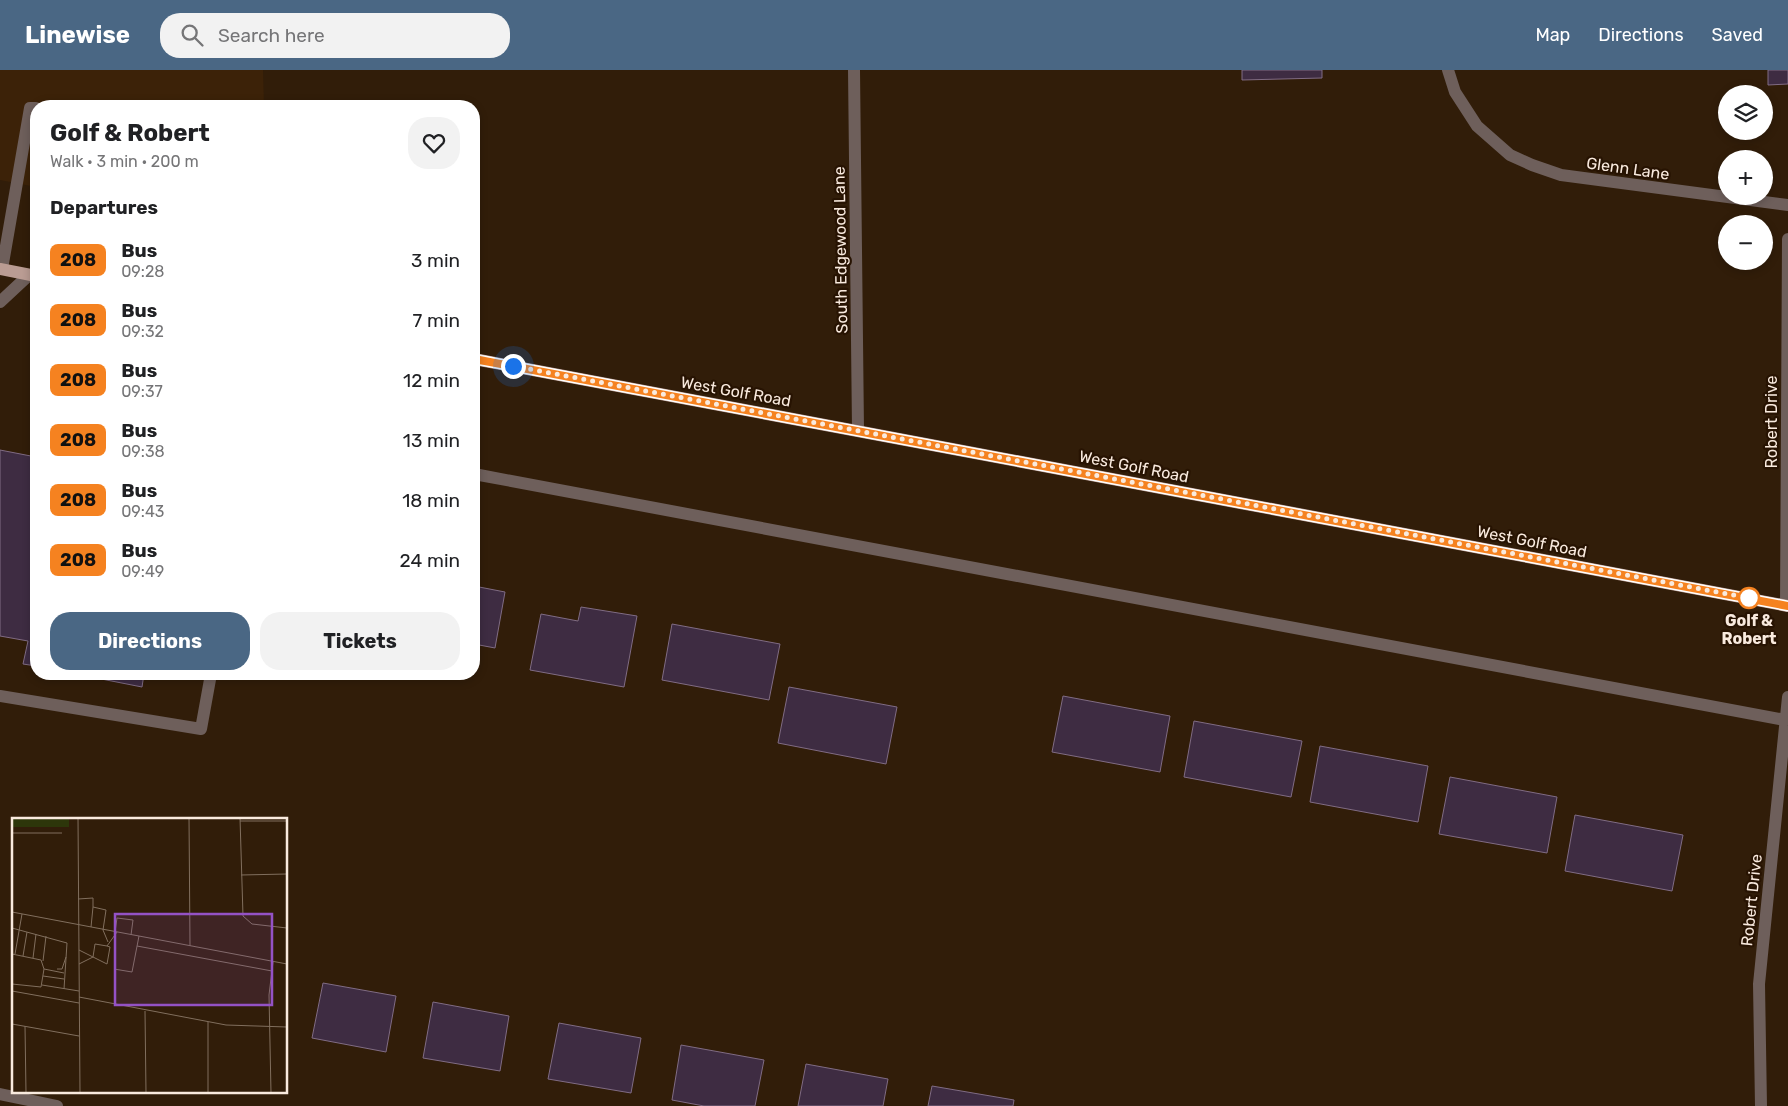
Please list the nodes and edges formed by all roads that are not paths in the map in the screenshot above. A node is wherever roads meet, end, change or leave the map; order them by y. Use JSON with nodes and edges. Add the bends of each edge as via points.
{"nodes":[{"id":1,"x":854,"y":70,"type":"edge"},
{"id":2,"x":1448,"y":70,"type":"edge"},
{"id":3,"x":30,"y":108,"type":"edge"},
{"id":4,"x":1788,"y":205,"type":"edge"},
{"id":5,"x":1788,"y":238,"type":"edge"},
{"id":6,"x":1,"y":269,"type":"edge"},
{"id":7,"x":30,"y":275,"type":"edge"},
{"id":8,"x":30,"y":278,"type":"edge"},
{"id":9,"x":0,"y":302,"type":"edge"},
{"id":10,"x":480,"y":360,"type":"edge"},
{"id":11,"x":858,"y":430,"type":"junction"},
{"id":12,"x":480,"y":475,"type":"edge"},
{"id":13,"x":1787,"y":605,"type":"edge"},
{"id":14,"x":210,"y":680,"type":"edge"},
{"id":15,"x":0,"y":696,"type":"edge"},
{"id":16,"x":1788,"y":697,"type":"edge"},
{"id":17,"x":1785,"y":720,"type":"junction"},
{"id":18,"x":0,"y":1094,"type":"edge"},
{"id":19,"x":57,"y":1106,"type":"edge"},
{"id":20,"x":1761,"y":1106,"type":"edge"}],
"edges":[{"from":1,"to":11,"type":"street","name":"South Edgewood Lane"},
{"from":2,"to":4,"type":"street","name":"Glenn Lane","via":[[1456,92],[1477,126],[1510,155],[1532,165],[1560,175]]},
{"from":3,"to":6,"type":"street"},
{"from":5,"to":13,"type":"street","name":"Robert Drive"},
{"from":6,"to":7,"type":"main road"},
{"from":8,"to":9,"type":"street"},
{"from":10,"to":11,"type":"main road","name":"West Golf Road"},
{"from":11,"to":13,"type":"main road","name":"West Golf Road"},
{"from":12,"to":17,"type":"street"},
{"from":14,"to":15,"type":"street","via":[[201,729]]},
{"from":16,"to":17,"type":"street","name":"Robert Drive"},
{"from":17,"to":20,"type":"street","name":"Robert Drive","via":[[1759,984]]},
{"from":18,"to":19,"type":"street"}]}
